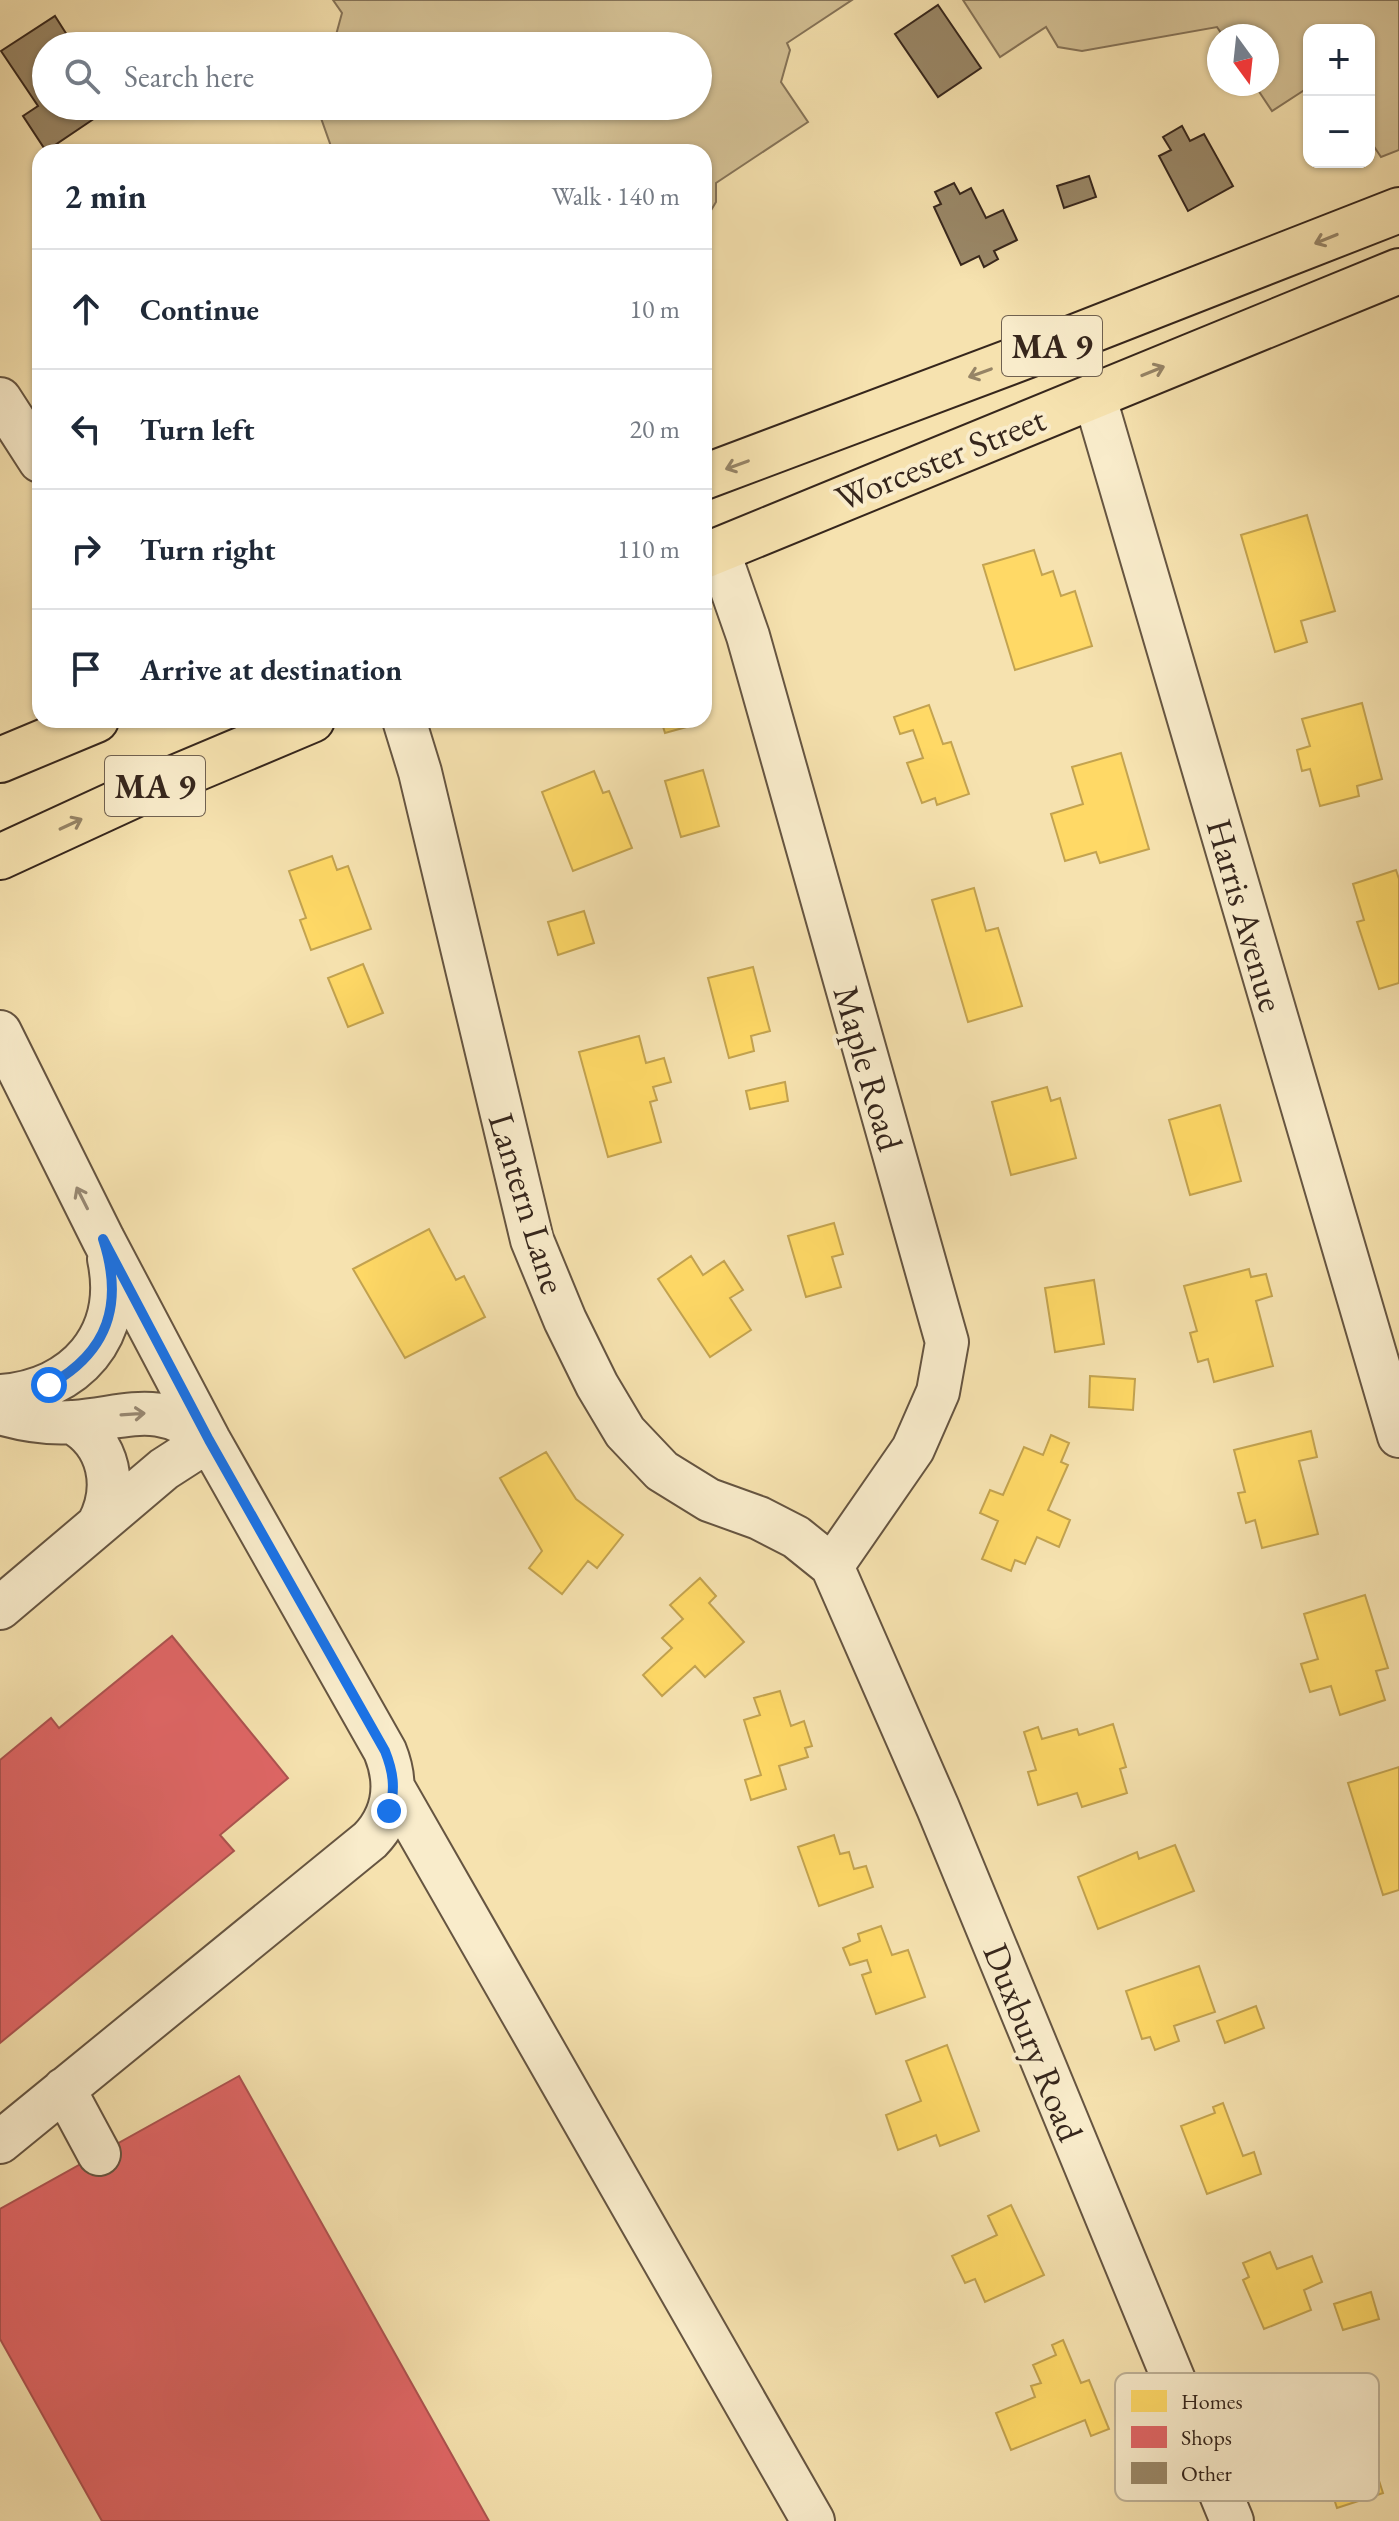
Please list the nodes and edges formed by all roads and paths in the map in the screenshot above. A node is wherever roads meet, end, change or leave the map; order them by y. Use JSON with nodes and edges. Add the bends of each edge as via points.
{"nodes":[{"id":1,"x":1399,"y":210,"type":"edge"},
{"id":2,"x":1399,"y":271,"type":"edge"},
{"id":3,"x":1094,"y":395,"type":"junction"},
{"id":4,"x":0,"y":399,"type":"edge"},
{"id":5,"x":32,"y":449,"type":"edge"},
{"id":6,"x":712,"y":474,"type":"edge"},
{"id":7,"x":712,"y":553,"type":"edge"},
{"id":8,"x":712,"y":555,"type":"edge"},
{"id":9,"x":77,"y":728,"type":"edge"},
{"id":10,"x":293,"y":728,"type":"edge"},
{"id":11,"x":406,"y":728,"type":"edge"},
{"id":12,"x":0,"y":760,"type":"edge"},
{"id":13,"x":0,"y":857,"type":"edge"},
{"id":14,"x":0,"y":1032,"type":"edge"},
{"id":15,"x":103,"y":1239,"type":"junction"},
{"id":16,"x":0,"y":1396,"type":"edge"},
{"id":17,"x":0,"y":1413,"type":"edge"},
{"id":18,"x":72,"y":1422,"type":"junction"},
{"id":19,"x":1399,"y":1436,"type":"edge"},
{"id":20,"x":209,"y":1440,"type":"junction"},
{"id":21,"x":98,"y":1525,"type":"junction"},
{"id":22,"x":832,"y":1566,"type":"junction"},
{"id":23,"x":0,"y":1608,"type":"edge"},
{"id":24,"x":394,"y":1789,"type":"junction"},
{"id":25,"x":64,"y":2089,"type":"junction"},
{"id":26,"x":0,"y":2142,"type":"edge"},
{"id":27,"x":99,"y":2154,"type":"dead end"},
{"id":28,"x":1171,"y":2373,"type":"edge"},
{"id":29,"x":1224,"y":2501,"type":"edge"},
{"id":30,"x":813,"y":2521,"type":"edge"},
{"id":31,"x":1232,"y":2521,"type":"edge"}],
"edges":[{"from":1,"to":6,"type":"highway","name":"Worcester Street","number":"MA 9","one_way":true},
{"from":3,"to":2,"type":"highway","name":"Worcester Street","number":"MA 9","one_way":true},
{"from":3,"to":7,"type":"highway","name":"Worcester Street","number":"MA 9"},
{"from":3,"to":19,"type":"street","name":"Harris Avenue"},
{"from":4,"to":5,"type":"street"},
{"from":8,"to":22,"type":"street","name":"Maple Road","via":[[748,636],[947,1342],[938,1392],[913,1449]]},
{"from":9,"to":12,"type":"highway","number":"MA 9"},
{"from":13,"to":10,"type":"highway","number":"MA 9","one_way":true},
{"from":11,"to":22,"type":"street","name":"Lantern Lane","via":[[532,1240],[597,1385],[625,1432],[662,1471],[709,1500],[796,1537]]},
{"from":15,"to":14,"type":"street","one_way":true},
{"from":15,"to":16,"type":"street","via":[[113,1291],[99,1342],[78,1367],[56,1381]]},
{"from":15,"to":20,"type":"street"},
{"from":17,"to":18,"type":"street"},
{"from":18,"to":20,"type":"street","one_way":true,"via":[[167,1415]]},
{"from":18,"to":21,"type":"street","via":[[92,1436],[106,1463],[110,1489]]},
{"from":20,"to":21,"type":"street","via":[[164,1469]]},
{"from":20,"to":24,"type":"street","via":[[385,1751]]},
{"from":21,"to":23,"type":"street"},
{"from":22,"to":28,"type":"street","name":"Duxbury Road","via":[[938,1808]]},
{"from":24,"to":25,"type":"street","via":[[387,1817],[370,1840]]},
{"from":24,"to":30,"type":"street"},
{"from":25,"to":26,"type":"street"},
{"from":25,"to":27,"type":"street"},
{"from":29,"to":31,"type":"street","name":"Duxbury Road"}]}
